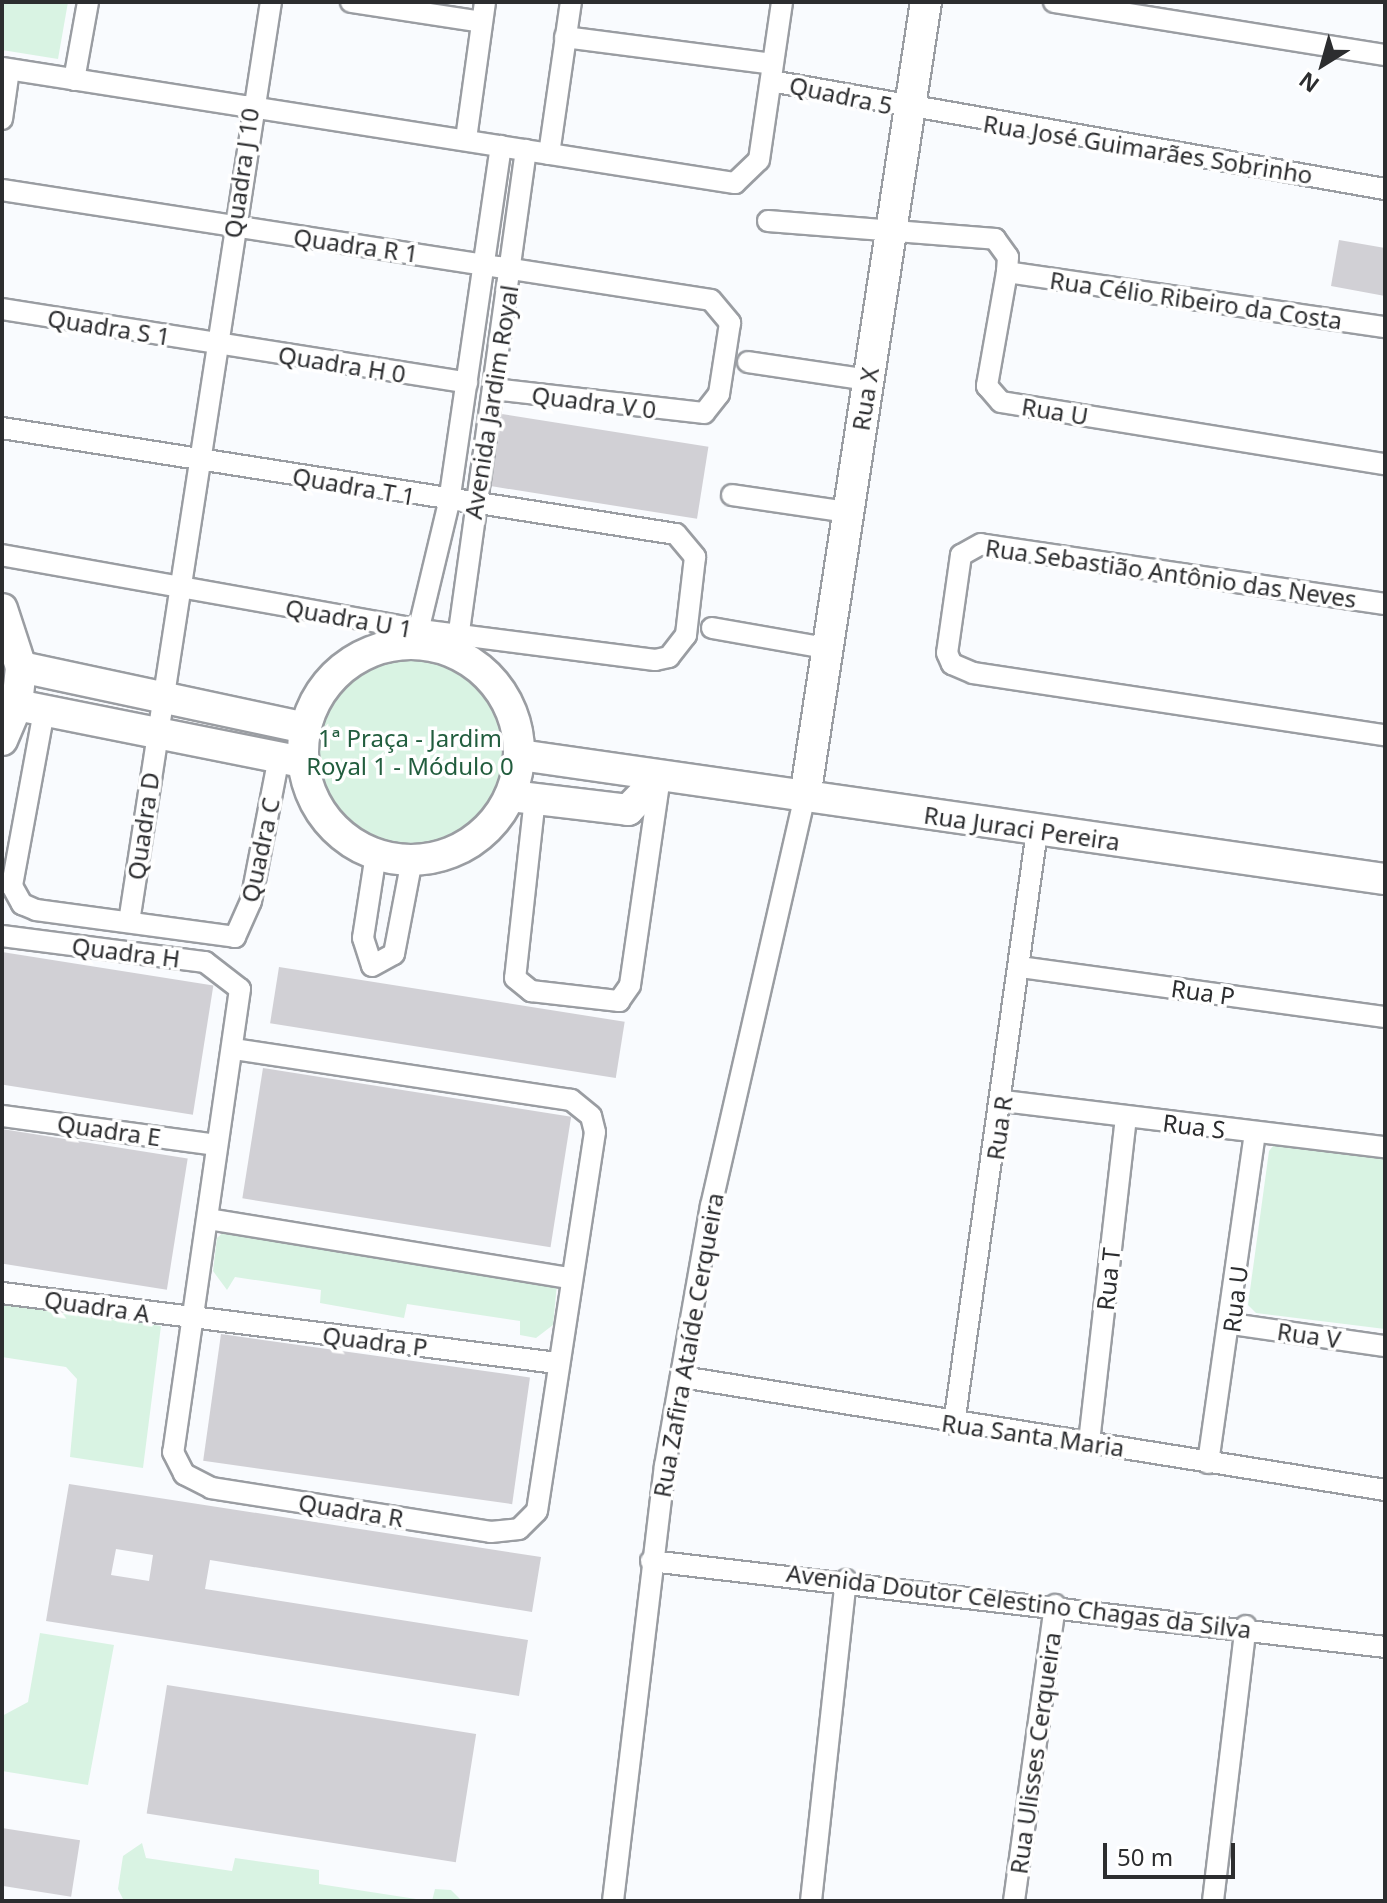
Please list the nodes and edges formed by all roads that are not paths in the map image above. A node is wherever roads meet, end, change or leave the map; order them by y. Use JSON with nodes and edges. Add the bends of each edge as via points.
{"nodes":[{"id":1,"x":88,"y":2,"type":"edge"},
{"id":2,"x":271,"y":2,"type":"edge"},
{"id":3,"x":351,"y":2,"type":"edge"},
{"id":4,"x":571,"y":2,"type":"edge"},
{"id":5,"x":782,"y":2,"type":"edge"},
{"id":6,"x":926,"y":2,"type":"edge"},
{"id":7,"x":1054,"y":2,"type":"edge"},
{"id":8,"x":483,"y":12,"type":"edge"},
{"id":9,"x":565,"y":37,"type":"junction"},
{"id":10,"x":1385,"y":55,"type":"edge"},
{"id":11,"x":6,"y":69,"type":"edge"},
{"id":12,"x":772,"y":72,"type":"junction"},
{"id":13,"x":74,"y":80,"type":"junction"},
{"id":14,"x":250,"y":110,"type":"junction"},
{"id":15,"x":912,"y":110,"type":"junction"},
{"id":16,"x":2,"y":119,"type":"edge"},
{"id":17,"x":466,"y":139,"type":"junction"},
{"id":18,"x":501,"y":146,"type":"junction"},
{"id":19,"x":526,"y":150,"type":"junction"},
{"id":20,"x":549,"y":154,"type":"junction"},
{"id":21,"x":1385,"y":189,"type":"edge"},
{"id":22,"x":2,"y":190,"type":"edge"},
{"id":23,"x":768,"y":221,"type":"dead end"},
{"id":24,"x":233,"y":227,"type":"junction"},
{"id":25,"x":892,"y":231,"type":"junction"},
{"id":26,"x":484,"y":263,"type":"junction"},
{"id":27,"x":513,"y":268,"type":"junction"},
{"id":28,"x":1007,"y":272,"type":"junction"},
{"id":29,"x":2,"y":309,"type":"edge"},
{"id":30,"x":1385,"y":327,"type":"edge"},
{"id":31,"x":217,"y":344,"type":"junction"},
{"id":32,"x":748,"y":362,"type":"dead end"},
{"id":33,"x":869,"y":380,"type":"junction"},
{"id":34,"x":467,"y":383,"type":"junction"},
{"id":35,"x":494,"y":389,"type":"junction"},
{"id":36,"x":693,"y":415,"type":"joint"},
{"id":37,"x":2,"y":428,"type":"edge"},
{"id":38,"x":200,"y":459,"type":"junction"},
{"id":39,"x":1385,"y":464,"type":"edge"},
{"id":40,"x":732,"y":495,"type":"dead end"},
{"id":41,"x":449,"y":502,"type":"junction"},
{"id":42,"x":473,"y":505,"type":"junction"},
{"id":43,"x":847,"y":512,"type":"junction"},
{"id":44,"x":2,"y":555,"type":"edge"},
{"id":45,"x":181,"y":588,"type":"junction"},
{"id":46,"x":1385,"y":604,"type":"edge"},
{"id":47,"x":2,"y":609,"type":"edge"},
{"id":48,"x":712,"y":628,"type":"dead end"},
{"id":49,"x":419,"y":637,"type":"junction"},
{"id":50,"x":456,"y":644,"type":"junction"},
{"id":51,"x":826,"y":648,"type":"junction"},
{"id":52,"x":21,"y":667,"type":"junction"},
{"id":53,"x":163,"y":699,"type":"junction"},
{"id":54,"x":31,"y":708,"type":"junction"},
{"id":55,"x":305,"y":728,"type":"junction"},
{"id":56,"x":157,"y":730,"type":"junction"},
{"id":57,"x":1385,"y":735,"type":"edge"},
{"id":58,"x":2,"y":740,"type":"edge"},
{"id":59,"x":520,"y":755,"type":"junction"},
{"id":60,"x":291,"y":759,"type":"junction"},
{"id":61,"x":660,"y":777,"type":"junction"},
{"id":62,"x":523,"y":797,"type":"junction"},
{"id":63,"x":805,"y":797,"type":"junction"},
{"id":64,"x":1037,"y":831,"type":"junction"},
{"id":65,"x":376,"y":854,"type":"junction"},
{"id":66,"x":412,"y":860,"type":"junction"},
{"id":67,"x":1385,"y":879,"type":"edge"},
{"id":68,"x":129,"y":922,"type":"junction"},
{"id":69,"x":2,"y":936,"type":"edge"},
{"id":70,"x":1020,"y":967,"type":"junction"},
{"id":71,"x":1385,"y":1017,"type":"edge"},
{"id":72,"x":235,"y":1049,"type":"junction"},
{"id":73,"x":1003,"y":1101,"type":"junction"},
{"id":74,"x":2,"y":1116,"type":"edge"},
{"id":75,"x":1126,"y":1117,"type":"junction"},
{"id":76,"x":1255,"y":1134,"type":"junction"},
{"id":77,"x":216,"y":1145,"type":"junction"},
{"id":78,"x":1385,"y":1147,"type":"edge"},
{"id":79,"x":208,"y":1219,"type":"junction"},
{"id":80,"x":570,"y":1278,"type":"junction"},
{"id":81,"x":2,"y":1293,"type":"edge"},
{"id":82,"x":193,"y":1319,"type":"junction"},
{"id":83,"x":1232,"y":1324,"type":"junction"},
{"id":84,"x":1385,"y":1346,"type":"edge"},
{"id":85,"x":557,"y":1363,"type":"junction"},
{"id":86,"x":682,"y":1377,"type":"junction"},
{"id":87,"x":954,"y":1424,"type":"junction"},
{"id":88,"x":1089,"y":1442,"type":"junction"},
{"id":89,"x":1208,"y":1463,"type":"junction"},
{"id":90,"x":1385,"y":1490,"type":"edge"},
{"id":91,"x":651,"y":1561,"type":"junction"},
{"id":92,"x":846,"y":1580,"type":"junction"},
{"id":93,"x":1055,"y":1605,"type":"junction"},
{"id":94,"x":1246,"y":1626,"type":"junction"},
{"id":95,"x":1385,"y":1647,"type":"edge"},
{"id":96,"x":613,"y":1901,"type":"edge"},
{"id":97,"x":811,"y":1901,"type":"edge"},
{"id":98,"x":1014,"y":1901,"type":"edge"},
{"id":99,"x":1213,"y":1901,"type":"edge"}],
"edges":[{"from":1,"to":13,"type":"street"},
{"from":2,"to":14,"type":"street","name":"Quadra J 10"},
{"from":3,"to":8,"type":"street"},
{"from":4,"to":9,"type":"street"},
{"from":5,"to":12,"type":"street"},
{"from":6,"to":15,"type":"street","name":"Rua X"},
{"from":7,"to":10,"type":"street"},
{"from":8,"to":17,"type":"street"},
{"from":9,"to":12,"type":"street","name":"Quadra 5"},
{"from":9,"to":20,"type":"street"},
{"from":11,"to":13,"type":"street"},
{"from":11,"to":16,"type":"street"},
{"from":12,"to":15,"type":"street","name":"Quadra 5"},
{"from":12,"to":20,"type":"street","via":[[759,160],[745,180]]},
{"from":13,"to":14,"type":"street"},
{"from":14,"to":17,"type":"street"},
{"from":14,"to":24,"type":"street","name":"Quadra J 10"},
{"from":15,"to":21,"type":"street","name":"Rua José Guimarães Sobrinho"},
{"from":15,"to":25,"type":"street","name":"Rua X"},
{"from":17,"to":18,"type":"street"},
{"from":18,"to":19,"type":"street"},
{"from":18,"to":26,"type":"street","name":"Avenida Jardim Royal"},
{"from":19,"to":20,"type":"street"},
{"from":19,"to":27,"type":"street","name":"Avenida Jardim Royal"},
{"from":22,"to":24,"type":"street","name":"Quadra R 1"},
{"from":23,"to":25,"type":"street"},
{"from":24,"to":26,"type":"street","name":"Quadra R 1"},
{"from":24,"to":31,"type":"street","name":"Quadra J 10"},
{"from":25,"to":28,"type":"street","via":[[995,239],[1008,257]]},
{"from":25,"to":33,"type":"street","name":"Rua X"},
{"from":26,"to":27,"type":"street","name":"Quadra R 1"},
{"from":26,"to":34,"type":"street","name":"Avenida Jardim Royal"},
{"from":27,"to":35,"type":"street","name":"Avenida Jardim Royal"},
{"from":27,"to":36,"type":"street","name":"Quadra R 1","via":[[711,300],[730,323],[723,373],[713,406]]},
{"from":28,"to":30,"type":"street","name":"Rua Célio Ribeiro da Costa"},
{"from":28,"to":39,"type":"street","name":"Rua U","via":[[987,386],[1001,402]]},
{"from":29,"to":31,"type":"street","name":"Quadra S 1"},
{"from":31,"to":34,"type":"street","name":"Quadra H 0"},
{"from":31,"to":38,"type":"street","name":"Quadra J 10"},
{"from":32,"to":33,"type":"street"},
{"from":33,"to":43,"type":"street","name":"Rua X"},
{"from":34,"to":41,"type":"street","name":"Avenida Jardim Royal"},
{"from":35,"to":36,"type":"street","name":"Quadra V 0"},
{"from":35,"to":42,"type":"street","name":"Avenida Jardim Royal"},
{"from":37,"to":38,"type":"street","name":"Quadra T 1"},
{"from":38,"to":41,"type":"street","name":"Quadra T 1"},
{"from":38,"to":45,"type":"street","name":"Quadra J 10"},
{"from":40,"to":43,"type":"street"},
{"from":41,"to":42,"type":"street","name":"Quadra T 1"},
{"from":41,"to":49,"type":"street","name":"Avenida Jardim Royal"},
{"from":42,"to":50,"type":"street","name":"Avenida Jardim Royal"},
{"from":42,"to":50,"type":"street","name":"Quadra T 1","via":[[676,534],[695,557],[686,635],[680,648],[655,660]]},
{"from":43,"to":51,"type":"street","name":"Rua X"},
{"from":44,"to":45,"type":"street","name":"Quadra U 1"},
{"from":45,"to":49,"type":"street","name":"Quadra U 1"},
{"from":45,"to":53,"type":"street","name":"Quadra D"},
{"from":46,"to":57,"type":"street","name":"Rua Sebastião Antônio das Neves","via":[[981,544],[961,555],[947,653],[952,664],[973,673]]},
{"from":47,"to":52,"type":"street"},
{"from":48,"to":51,"type":"street"},
{"from":49,"to":50,"type":"street"},
{"from":49,"to":55,"type":"street","via":[[345,666],[327,683]]},
{"from":50,"to":59,"type":"street","via":[[503,695]]},
{"from":51,"to":63,"type":"street","name":"Rua X"},
{"from":52,"to":53,"type":"street"},
{"from":52,"to":54,"type":"street"},
{"from":53,"to":55,"type":"street"},
{"from":53,"to":56,"type":"street","name":"Quadra D"},
{"from":54,"to":56,"type":"street"},
{"from":54,"to":58,"type":"street"},
{"from":54,"to":68,"type":"street","via":[[12,886],[22,904],[36,910]]},
{"from":55,"to":60,"type":"street"},
{"from":56,"to":60,"type":"street"},
{"from":56,"to":68,"type":"street","name":"Quadra D"},
{"from":59,"to":61,"type":"street","name":"Rua Juraci Pereira"},
{"from":59,"to":62,"type":"street"},
{"from":60,"to":65,"type":"street","via":[[319,808]]},
{"from":60,"to":68,"type":"street","name":"Quadra C","via":[[251,901],[231,939]]},
{"from":61,"to":62,"type":"street","via":[[628,810]]},
{"from":61,"to":62,"type":"street","via":[[630,985],[619,1001],[531,991],[515,978]]},
{"from":61,"to":63,"type":"street","name":"Rua Juraci Pereira"},
{"from":62,"to":66,"type":"street","via":[[474,841]]},
{"from":63,"to":64,"type":"street","name":"Rua Juraci Pereira"},
{"from":63,"to":86,"type":"street","name":"Rua Zafira Ataíde Cerqueira","via":[[711,1206]]},
{"from":64,"to":67,"type":"street","name":"Rua Juraci Pereira"},
{"from":64,"to":70,"type":"street","name":"Rua R"},
{"from":65,"to":66,"type":"street"},
{"from":65,"to":66,"type":"street","via":[[363,938],[372,966],[394,954]]},
{"from":69,"to":72,"type":"street","name":"Quadra H","via":[[205,962],[240,989]]},
{"from":70,"to":71,"type":"street","name":"Rua P"},
{"from":70,"to":73,"type":"street","name":"Rua R"},
{"from":72,"to":77,"type":"street"},
{"from":72,"to":80,"type":"street","via":[[583,1106],[595,1132]]},
{"from":73,"to":75,"type":"street","name":"Rua S"},
{"from":73,"to":87,"type":"street","name":"Rua R"},
{"from":74,"to":77,"type":"street","name":"Quadra E"},
{"from":75,"to":76,"type":"street","name":"Rua S"},
{"from":75,"to":88,"type":"street","name":"Rua T"},
{"from":76,"to":78,"type":"street","name":"Rua S"},
{"from":76,"to":83,"type":"street","name":"Rua U"},
{"from":77,"to":79,"type":"street"},
{"from":79,"to":80,"type":"street"},
{"from":79,"to":82,"type":"street"},
{"from":80,"to":85,"type":"street"},
{"from":81,"to":82,"type":"street","name":"Quadra A"},
{"from":82,"to":85,"type":"street","name":"Quadra P"},
{"from":82,"to":85,"type":"street","name":"Quadra R","via":[[173,1452],[184,1474],[211,1488],[491,1532],[519,1529],[537,1511]]},
{"from":83,"to":84,"type":"street","name":"Rua V"},
{"from":83,"to":89,"type":"street","name":"Rua U"},
{"from":86,"to":87,"type":"street","name":"Rua Santa Maria"},
{"from":86,"to":91,"type":"street","name":"Rua Zafira Ataíde Cerqueira"},
{"from":87,"to":88,"type":"street","name":"Rua Santa Maria"},
{"from":88,"to":89,"type":"street","name":"Rua Santa Maria"},
{"from":89,"to":90,"type":"street","name":"Rua Santa Maria"},
{"from":91,"to":92,"type":"street","name":"Avenida Doutor Celestino Chagas da Silva"},
{"from":91,"to":96,"type":"street","name":"Rua Zafira Ataíde Cerqueira"},
{"from":92,"to":93,"type":"street","name":"Avenida Doutor Celestino Chagas da Silva"},
{"from":92,"to":97,"type":"street"},
{"from":93,"to":94,"type":"street","name":"Avenida Doutor Celestino Chagas da Silva"},
{"from":93,"to":98,"type":"street","name":"Rua Ulisses Cerqueira"},
{"from":94,"to":95,"type":"street","name":"Avenida Doutor Celestino Chagas da Silva"},
{"from":94,"to":99,"type":"street"}]}
